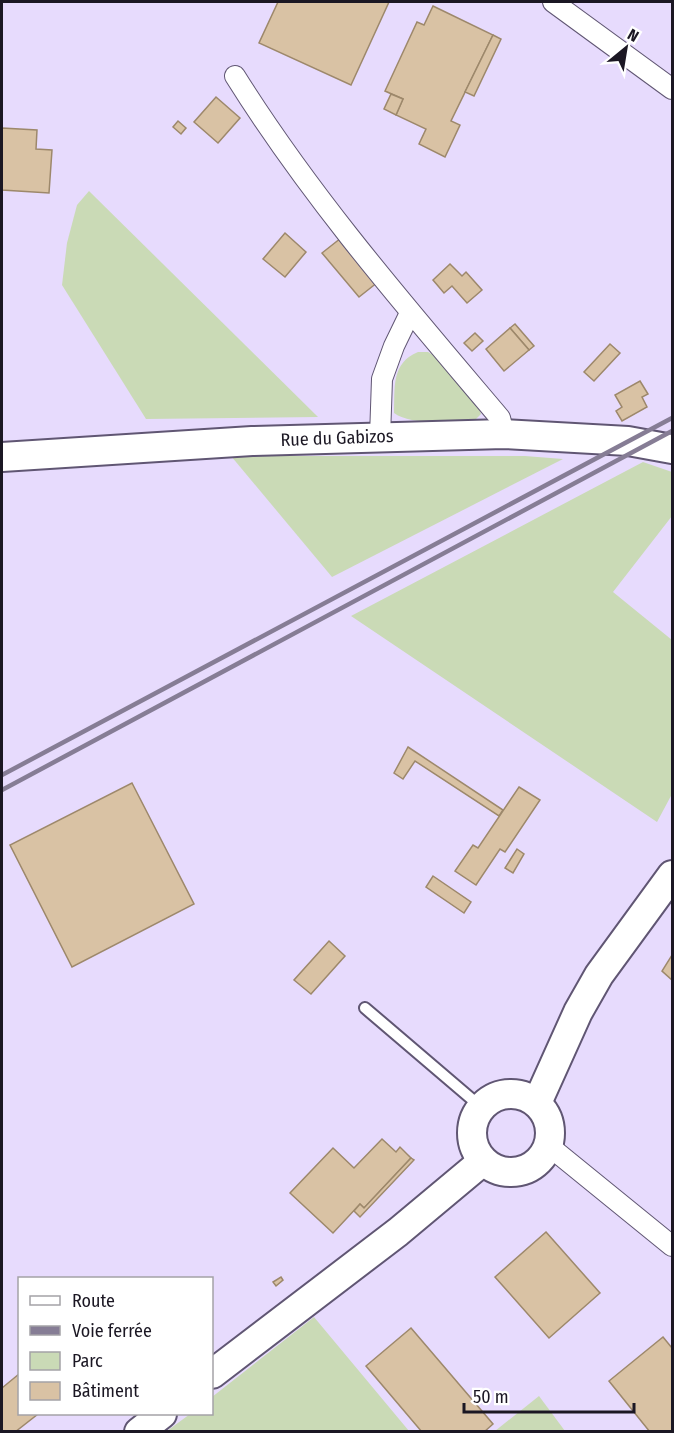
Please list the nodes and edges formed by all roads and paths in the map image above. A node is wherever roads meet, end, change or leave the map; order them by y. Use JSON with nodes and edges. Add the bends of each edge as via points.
{"nodes":[{"id":1,"x":553,"y":2,"type":"edge"},
{"id":2,"x":236,"y":76,"type":"dead end"},
{"id":3,"x":672,"y":89,"type":"edge"},
{"id":4,"x":410,"y":313,"type":"junction"},
{"id":5,"x":504,"y":434,"type":"junction"},
{"id":6,"x":380,"y":436,"type":"junction"},
{"id":7,"x":672,"y":449,"type":"edge"},
{"id":8,"x":2,"y":457,"type":"edge"},
{"id":9,"x":672,"y":875,"type":"edge"},
{"id":10,"x":365,"y":1008,"type":"dead end"},
{"id":11,"x":537,"y":1103,"type":"junction"},
{"id":12,"x":481,"y":1107,"type":"junction"},
{"id":13,"x":549,"y":1146,"type":"junction"},
{"id":14,"x":483,"y":1161,"type":"junction"},
{"id":15,"x":672,"y":1246,"type":"edge"},
{"id":16,"x":213,"y":1373,"type":"edge"},
{"id":17,"x":159,"y":1415,"type":"edge"},
{"id":18,"x":139,"y":1431,"type":"edge"}],
"edges":[{"from":1,"to":3,"type":"street"},
{"from":2,"to":4,"type":"street","via":[[290,157]]},
{"from":4,"to":5,"type":"street","via":[[500,418]]},
{"from":4,"to":6,"type":"street","via":[[382,379]]},
{"from":5,"to":6,"type":"street","name":"Rue du Gabizos"},
{"from":5,"to":7,"type":"street","name":"Rue du Gabizos","via":[[628,441]]},
{"from":6,"to":8,"type":"street","name":"Rue du Gabizos","via":[[159,445]]},
{"from":9,"to":11,"type":"street","via":[[599,975]]},
{"from":10,"to":12,"type":"lane"},
{"from":11,"to":12,"type":"street","via":[[524,1095],[508,1093],[493,1097]]},
{"from":11,"to":13,"type":"street","via":[[547,1115],[551,1130]]},
{"from":12,"to":14,"type":"street","via":[[473,1120],[471,1136]]},
{"from":13,"to":14,"type":"street","via":[[542,1159],[514,1173],[499,1171]]},
{"from":13,"to":15,"type":"street"},
{"from":14,"to":16,"type":"street","via":[[398,1232]]},
{"from":17,"to":18,"type":"street"}]}
